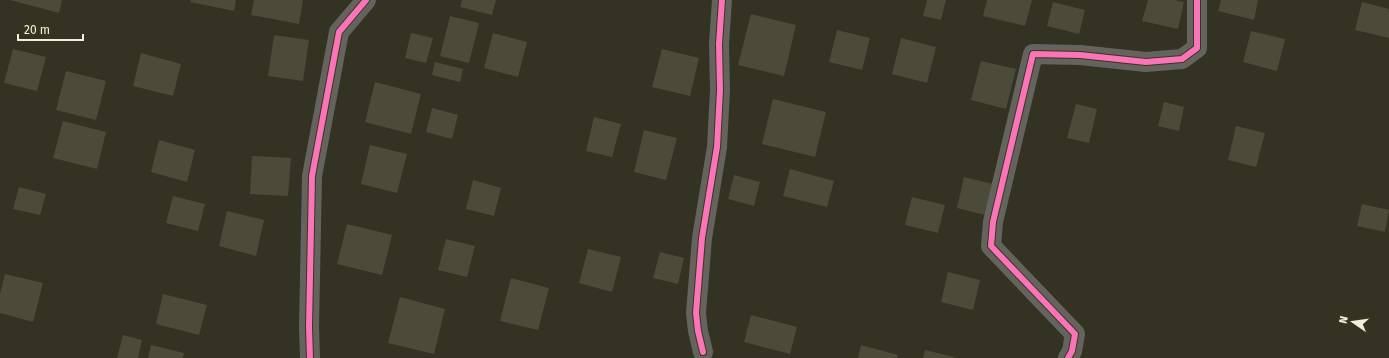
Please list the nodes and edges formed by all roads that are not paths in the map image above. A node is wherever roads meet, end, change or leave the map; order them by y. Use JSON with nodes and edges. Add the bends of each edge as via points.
{"nodes":[{"id":1,"x":366,"y":0,"type":"edge"},
{"id":2,"x":722,"y":0,"type":"edge"},
{"id":3,"x":1197,"y":0,"type":"edge"},
{"id":4,"x":703,"y":352,"type":"dead end"},
{"id":5,"x":310,"y":358,"type":"edge"},
{"id":6,"x":1068,"y":358,"type":"edge"}],
"edges":[{"from":1,"to":5,"type":"street","via":[[339,32],[312,176]]},
{"from":2,"to":4,"type":"street","via":[[717,146],[702,238],[696,313]]},
{"from":3,"to":6,"type":"street","via":[[1197,48],[1182,59],[1146,62],[1080,55],[1033,54],[993,222],[991,246],[1075,334]]}]}
